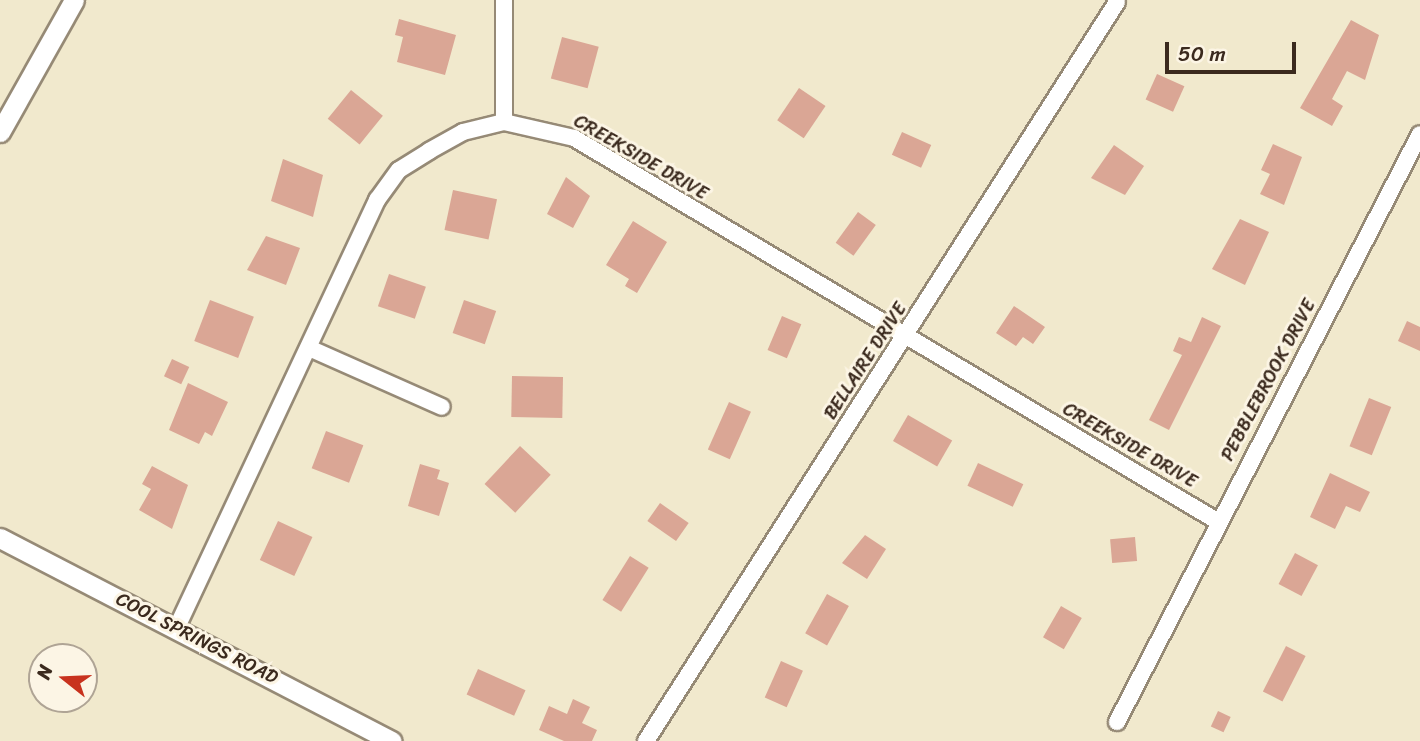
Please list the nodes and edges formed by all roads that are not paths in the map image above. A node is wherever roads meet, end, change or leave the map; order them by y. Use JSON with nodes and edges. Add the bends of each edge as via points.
{"nodes":[{"id":1,"x":74,"y":0,"type":"edge"},
{"id":2,"x":504,"y":0,"type":"edge"},
{"id":3,"x":1117,"y":2,"type":"edge"},
{"id":4,"x":504,"y":122,"type":"junction"},
{"id":5,"x":0,"y":132,"type":"edge"},
{"id":6,"x":1420,"y":134,"type":"edge"},
{"id":7,"x":905,"y":338,"type":"junction"},
{"id":8,"x":309,"y":348,"type":"junction"},
{"id":9,"x":442,"y":407,"type":"dead end"},
{"id":10,"x":1217,"y":521,"type":"junction"},
{"id":11,"x":0,"y":538,"type":"edge"},
{"id":12,"x":177,"y":627,"type":"junction"},
{"id":13,"x":1117,"y":722,"type":"dead end"},
{"id":14,"x":392,"y":741,"type":"edge"},
{"id":15,"x":646,"y":741,"type":"edge"}],
"edges":[{"from":1,"to":5,"type":"street"},
{"from":2,"to":4,"type":"street","via":[[499,38]]},
{"from":3,"to":7,"type":"street","name":"BELLAIRE DRIVE"},
{"from":4,"to":7,"type":"street","name":"CREEKSIDE DRIVE","via":[[574,138]]},
{"from":4,"to":8,"type":"street","name":"CREEKSIDE DRIVE","via":[[463,132],[399,170],[377,200]]},
{"from":6,"to":10,"type":"street","name":"PEBBLEBROOK DRIVE"},
{"from":7,"to":10,"type":"street","name":"CREEKSIDE DRIVE"},
{"from":7,"to":15,"type":"street","name":"BELLAIRE DRIVE"},
{"from":8,"to":9,"type":"street"},
{"from":8,"to":12,"type":"street","name":"CREEKSIDE DRIVE"},
{"from":10,"to":13,"type":"street","name":"PEBBLEBROOK DRIVE"},
{"from":11,"to":12,"type":"street","name":"COOL SPRINGS ROAD"},
{"from":12,"to":14,"type":"street","name":"COOL SPRINGS ROAD"}]}
